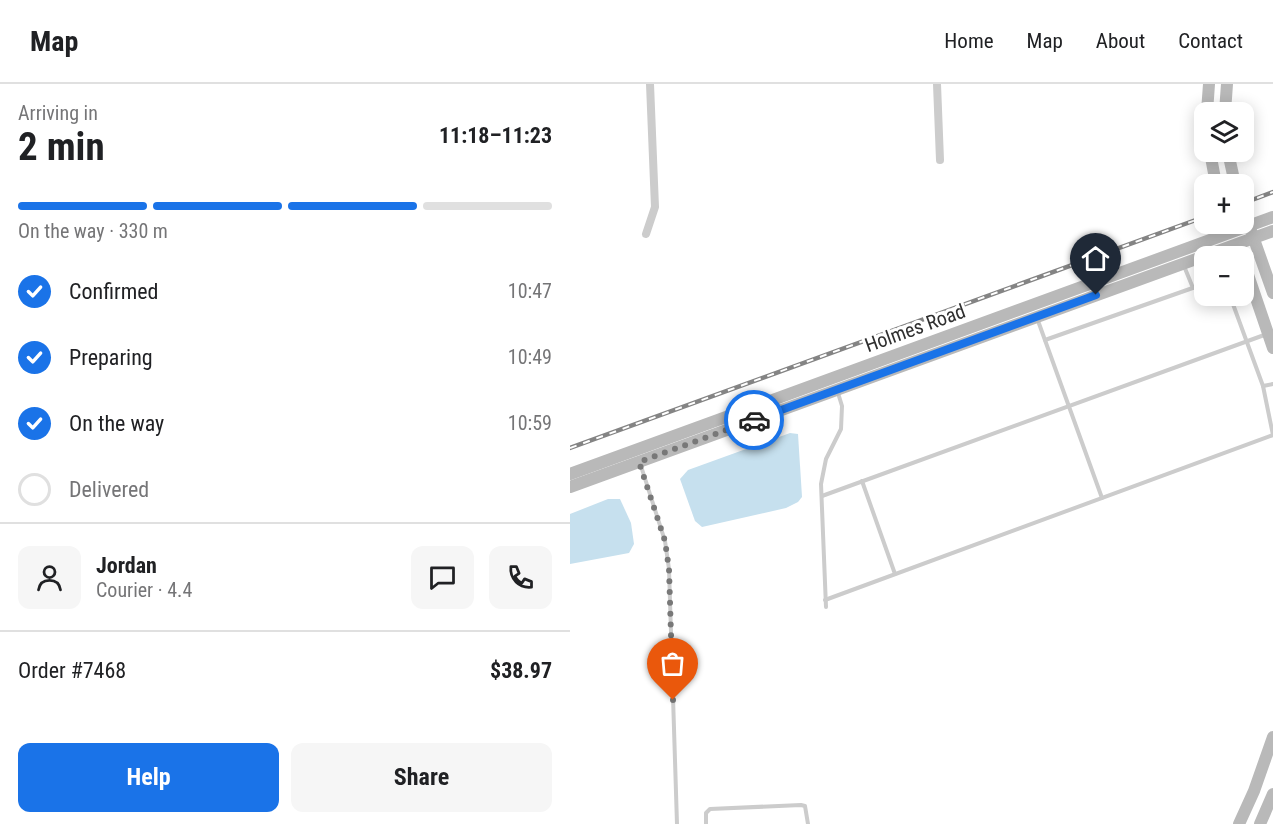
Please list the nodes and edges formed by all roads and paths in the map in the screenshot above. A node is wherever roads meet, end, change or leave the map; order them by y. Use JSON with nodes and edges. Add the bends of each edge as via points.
{"nodes":[{"id":1,"x":650,"y":84,"type":"edge"},
{"id":2,"x":937,"y":84,"type":"edge"},
{"id":3,"x":1209,"y":84,"type":"edge"},
{"id":4,"x":1227,"y":84,"type":"edge"},
{"id":5,"x":1208,"y":102,"type":"edge"},
{"id":6,"x":1226,"y":102,"type":"edge"},
{"id":7,"x":940,"y":160,"type":"dead end"},
{"id":8,"x":1273,"y":218,"type":"edge"},
{"id":9,"x":1254,"y":230,"type":"edge"},
{"id":10,"x":1273,"y":231,"type":"edge"},
{"id":11,"x":1254,"y":232,"type":"edge"},
{"id":12,"x":646,"y":234,"type":"dead end"},
{"id":13,"x":1233,"y":234,"type":"edge"},
{"id":14,"x":1252,"y":234,"type":"edge"},
{"id":15,"x":1183,"y":263,"type":"junction"},
{"id":16,"x":1193,"y":288,"type":"joint"},
{"id":17,"x":1254,"y":291,"type":"edge"},
{"id":18,"x":1273,"y":293,"type":"edge"},
{"id":19,"x":1234,"y":306,"type":"edge"},
{"id":20,"x":1035,"y":311,"type":"junction"},
{"id":21,"x":1269,"y":333,"type":"junction"},
{"id":22,"x":1045,"y":340,"type":"junction"},
{"id":23,"x":1247,"y":342,"type":"junction"},
{"id":24,"x":1273,"y":348,"type":"edge"},
{"id":25,"x":835,"y":384,"type":"junction"},
{"id":26,"x":1273,"y":384,"type":"edge"},
{"id":27,"x":1263,"y":386,"type":"junction"},
{"id":28,"x":1069,"y":406,"type":"junction"},
{"id":29,"x":637,"y":456,"type":"junction"},
{"id":30,"x":570,"y":474,"type":"edge"},
{"id":31,"x":862,"y":481,"type":"junction"},
{"id":32,"x":570,"y":487,"type":"edge"},
{"id":33,"x":822,"y":496,"type":"junction"},
{"id":34,"x":1102,"y":498,"type":"junction"},
{"id":35,"x":895,"y":574,"type":"junction"},
{"id":36,"x":825,"y":600,"type":"junction"},
{"id":37,"x":826,"y":606,"type":"dead end"},
{"id":38,"x":1273,"y":737,"type":"edge"},
{"id":39,"x":1273,"y":794,"type":"edge"},
{"id":40,"x":677,"y":824,"type":"edge"},
{"id":41,"x":706,"y":824,"type":"edge"},
{"id":42,"x":808,"y":824,"type":"edge"},
{"id":43,"x":1239,"y":824,"type":"edge"},
{"id":44,"x":1260,"y":824,"type":"edge"}],
"edges":[{"from":1,"to":12,"type":"street","via":[[655,207]]},
{"from":2,"to":7,"type":"street"},
{"from":3,"to":5,"type":"main road"},
{"from":4,"to":6,"type":"main road"},
{"from":8,"to":9,"type":"main road","name":"Holmes Road"},
{"from":10,"to":11,"type":"main road","name":"Holmes Road"},
{"from":13,"to":15,"type":"main road","name":"Holmes Road"},
{"from":13,"to":20,"type":"main road","name":"Holmes Road"},
{"from":14,"to":18,"type":"main road"},
{"from":15,"to":16,"type":"lane"},
{"from":15,"to":20,"type":"main road","name":"Holmes Road"},
{"from":16,"to":22,"type":"lane"},
{"from":17,"to":21,"type":"main road"},
{"from":19,"to":23,"type":"lane"},
{"from":20,"to":22,"type":"lane"},
{"from":20,"to":25,"type":"main road","name":"Holmes Road"},
{"from":21,"to":23,"type":"lane"},
{"from":21,"to":24,"type":"main road"},
{"from":22,"to":28,"type":"lane"},
{"from":23,"to":27,"type":"lane"},
{"from":23,"to":28,"type":"lane"},
{"from":25,"to":29,"type":"main road","name":"Holmes Road"},
{"from":25,"to":33,"type":"lane","via":[[842,406],[841,429],[822,472]]},
{"from":26,"to":27,"type":"lane"},
{"from":27,"to":34,"type":"lane","via":[[1273,435]]},
{"from":28,"to":31,"type":"lane"},
{"from":28,"to":34,"type":"lane"},
{"from":29,"to":30,"type":"main road","name":"Holmes Road"},
{"from":29,"to":32,"type":"main road","name":"Holmes Road"},
{"from":29,"to":40,"type":"lane","via":[[665,541],[669,569]]},
{"from":31,"to":33,"type":"lane"},
{"from":31,"to":35,"type":"lane"},
{"from":33,"to":36,"type":"lane"},
{"from":34,"to":35,"type":"lane"},
{"from":35,"to":36,"type":"lane"},
{"from":36,"to":37,"type":"lane"},
{"from":38,"to":43,"type":"main road"},
{"from":39,"to":44,"type":"main road"},
{"from":41,"to":42,"type":"lane","via":[[710,809],[801,805],[807,810]]}]}
